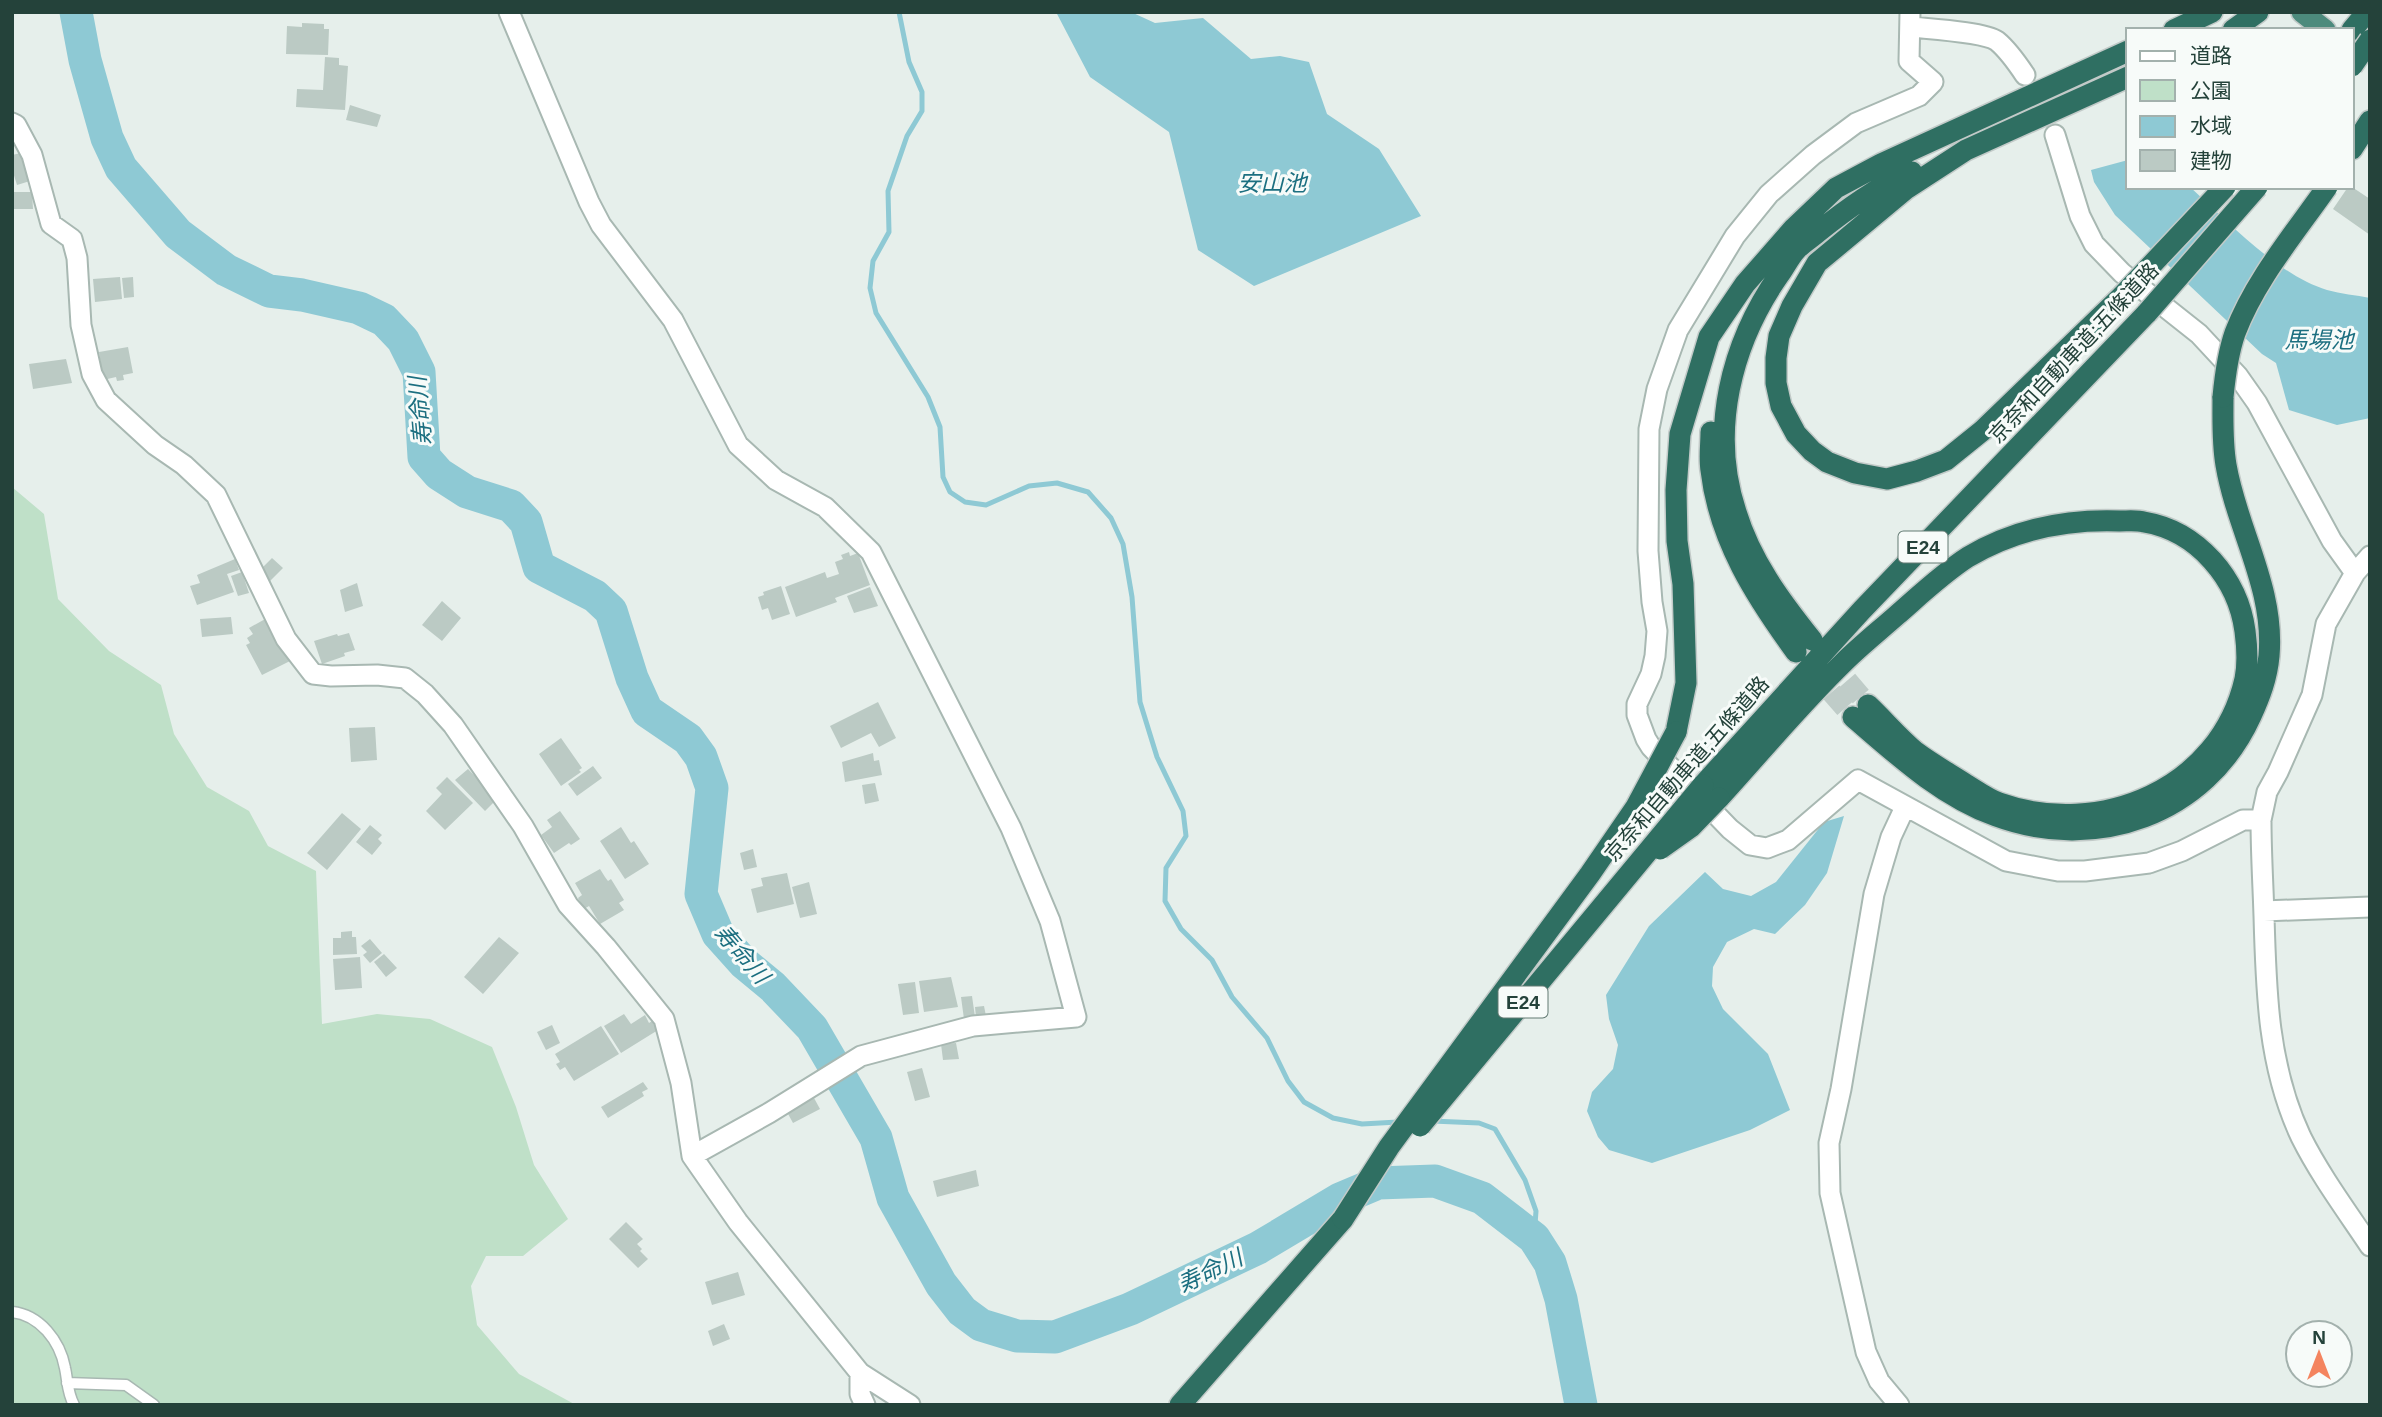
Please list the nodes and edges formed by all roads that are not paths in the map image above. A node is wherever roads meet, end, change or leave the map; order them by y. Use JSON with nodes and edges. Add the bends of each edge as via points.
{"nodes":[{"id":1,"x":509,"y":12,"type":"edge"},
{"id":2,"x":2212,"y":12,"type":"edge"},
{"id":3,"x":2258,"y":12,"type":"edge"},
{"id":4,"x":2302,"y":12,"type":"edge"},
{"id":5,"x":2367,"y":12,"type":"edge"},
{"id":6,"x":1910,"y":20,"type":"edge"},
{"id":7,"x":2178,"y":28,"type":"edge"},
{"id":8,"x":2236,"y":28,"type":"edge"},
{"id":9,"x":2322,"y":28,"type":"edge"},
{"id":10,"x":2354,"y":28,"type":"edge"},
{"id":11,"x":2370,"y":40,"type":"edge"},
{"id":12,"x":2354,"y":51,"type":"edge"},
{"id":13,"x":2126,"y":52,"type":"edge"},
{"id":14,"x":2354,"y":63,"type":"edge"},
{"id":15,"x":2370,"y":63,"type":"edge"},
{"id":16,"x":2025,"y":75,"type":"dead end"},
{"id":17,"x":2126,"y":78,"type":"edge"},
{"id":18,"x":2370,"y":121,"type":"edge"},
{"id":19,"x":12,"y":123,"type":"edge"},
{"id":20,"x":2055,"y":135,"type":"dead end"},
{"id":21,"x":2354,"y":146,"type":"edge"},
{"id":22,"x":1966,"y":150,"type":"junction"},
{"id":23,"x":2223,"y":189,"type":"edge"},
{"id":24,"x":2255,"y":189,"type":"edge"},
{"id":25,"x":2326,"y":189,"type":"edge"},
{"id":26,"x":1745,"y":284,"type":"junction"},
{"id":27,"x":2370,"y":556,"type":"edge"},
{"id":28,"x":2355,"y":573,"type":"junction"},
{"id":29,"x":1711,"y":792,"type":"junction"},
{"id":30,"x":1905,"y":807,"type":"junction"},
{"id":31,"x":2261,"y":820,"type":"junction"},
{"id":32,"x":2370,"y":906,"type":"edge"},
{"id":33,"x":2264,"y":911,"type":"junction"},
{"id":34,"x":692,"y":1156,"type":"junction"},
{"id":35,"x":1343,"y":1219,"type":"junction"},
{"id":36,"x":2370,"y":1245,"type":"edge"},
{"id":37,"x":12,"y":1312,"type":"edge"},
{"id":38,"x":860,"y":1373,"type":"junction"},
{"id":39,"x":67,"y":1383,"type":"junction"},
{"id":40,"x":74,"y":1405,"type":"edge"},
{"id":41,"x":153,"y":1405,"type":"edge"},
{"id":42,"x":865,"y":1405,"type":"edge"},
{"id":43,"x":909,"y":1405,"type":"edge"},
{"id":44,"x":1180,"y":1405,"type":"edge"},
{"id":45,"x":1899,"y":1405,"type":"edge"}],
"edges":[{"from":1,"to":34,"type":"street","via":[[601,225],[673,320],[738,445],[776,480],[825,506],[872,552],[1011,828],[1050,922],[1076,1017],[973,1026],[861,1056]]},
{"from":2,"to":7,"type":"highway"},
{"from":3,"to":8,"type":"highway"},
{"from":4,"to":9,"type":"highway"},
{"from":5,"to":10,"type":"highway"},
{"from":6,"to":16,"type":"street","via":[[1995,39]]},
{"from":6,"to":30,"type":"street","via":[[1909,61],[1933,82],[1919,96],[1856,123],[1769,194],[1714,269],[1667,356],[1649,429],[1648,551],[1656,656],[1637,704],[1642,731],[1651,747],[1750,845],[1767,848],[1788,840],[1858,780]]},
{"from":11,"to":14,"type":"highway","bridge":true},
{"from":12,"to":15,"type":"highway"},
{"from":13,"to":26,"type":"highway","via":[[1836,188]]},
{"from":17,"to":22,"type":"highway"},
{"from":18,"to":21,"type":"highway"},
{"from":19,"to":34,"type":"street","via":[[32,155],[51,224],[72,239],[81,325],[92,374],[106,400],[216,495],[286,639],[313,674],[405,678],[453,725],[523,826],[568,905],[664,1019],[681,1083]]},
{"from":20,"to":28,"type":"street","via":[[2080,216],[2094,244],[2122,273],[2199,334],[2238,376]]},
{"from":22,"to":23,"type":"highway","bridge":true,"via":[[1906,189],[1817,263],[1791,306],[1776,358],[1781,406],[1796,434],[1827,462],[1887,479],[1946,460],[2123,295]]},
{"from":22,"to":26,"type":"highway","via":[[1853,204],[1797,249],[1768,290],[1739,347],[1726,398],[1725,432],[1735,511],[1754,557],[1804,646],[1766,611],[1741,568],[1721,520],[1710,468],[1722,358]]},
{"from":24,"to":29,"type":"highway","name":"京奈和自動車道;五條道路","number":"E24","bridge":true,"via":[[2147,313],[1862,610]]},
{"from":25,"to":29,"type":"highway","bridge":true,"via":[[2255,293],[2235,334],[2225,376],[2227,467],[2262,583],[2269,654],[2265,684],[2230,755],[2167,808],[2122,825],[2078,831],[2034,827],[1996,816],[1945,791],[1861,711],[1997,802],[2033,811],[2080,815],[2120,809],[2180,779],[2212,747],[2233,714],[2245,678],[2242,612],[2227,576],[2179,534],[2145,522],[2078,520],[2013,536],[1965,559],[1843,663]]},
{"from":26,"to":35,"type":"highway","bridge":true,"via":[[1709,337],[1680,434],[1676,541],[1686,683],[1676,732],[1636,807],[1389,1147]]},
{"from":27,"to":28,"type":"street"},
{"from":28,"to":31,"type":"street","via":[[2326,624],[2312,695],[2267,792]]},
{"from":29,"to":35,"type":"highway","name":"京奈和自動車道;五條道路","number":"E24","bridge":true,"via":[[1636,866]]},
{"from":30,"to":31,"type":"street","via":[[2006,861],[2059,871],[2149,863],[2243,820]]},
{"from":30,"to":45,"type":"street","via":[[1874,894],[1829,1143],[1830,1193],[1866,1352],[1879,1381]]},
{"from":31,"to":33,"type":"street"},
{"from":32,"to":33,"type":"street"},
{"from":33,"to":36,"type":"street","via":[[2270,1037],[2282,1086],[2301,1136]]},
{"from":34,"to":38,"type":"street","via":[[738,1222]]},
{"from":35,"to":44,"type":"highway","name":"京奈和自動車道;五條道路","number":"E24"},
{"from":37,"to":39,"type":"lane","via":[[39,1322],[54,1339]]},
{"from":38,"to":42,"type":"street"},
{"from":38,"to":43,"type":"street"},
{"from":39,"to":40,"type":"lane"},
{"from":39,"to":41,"type":"lane","via":[[126,1385]]}]}
